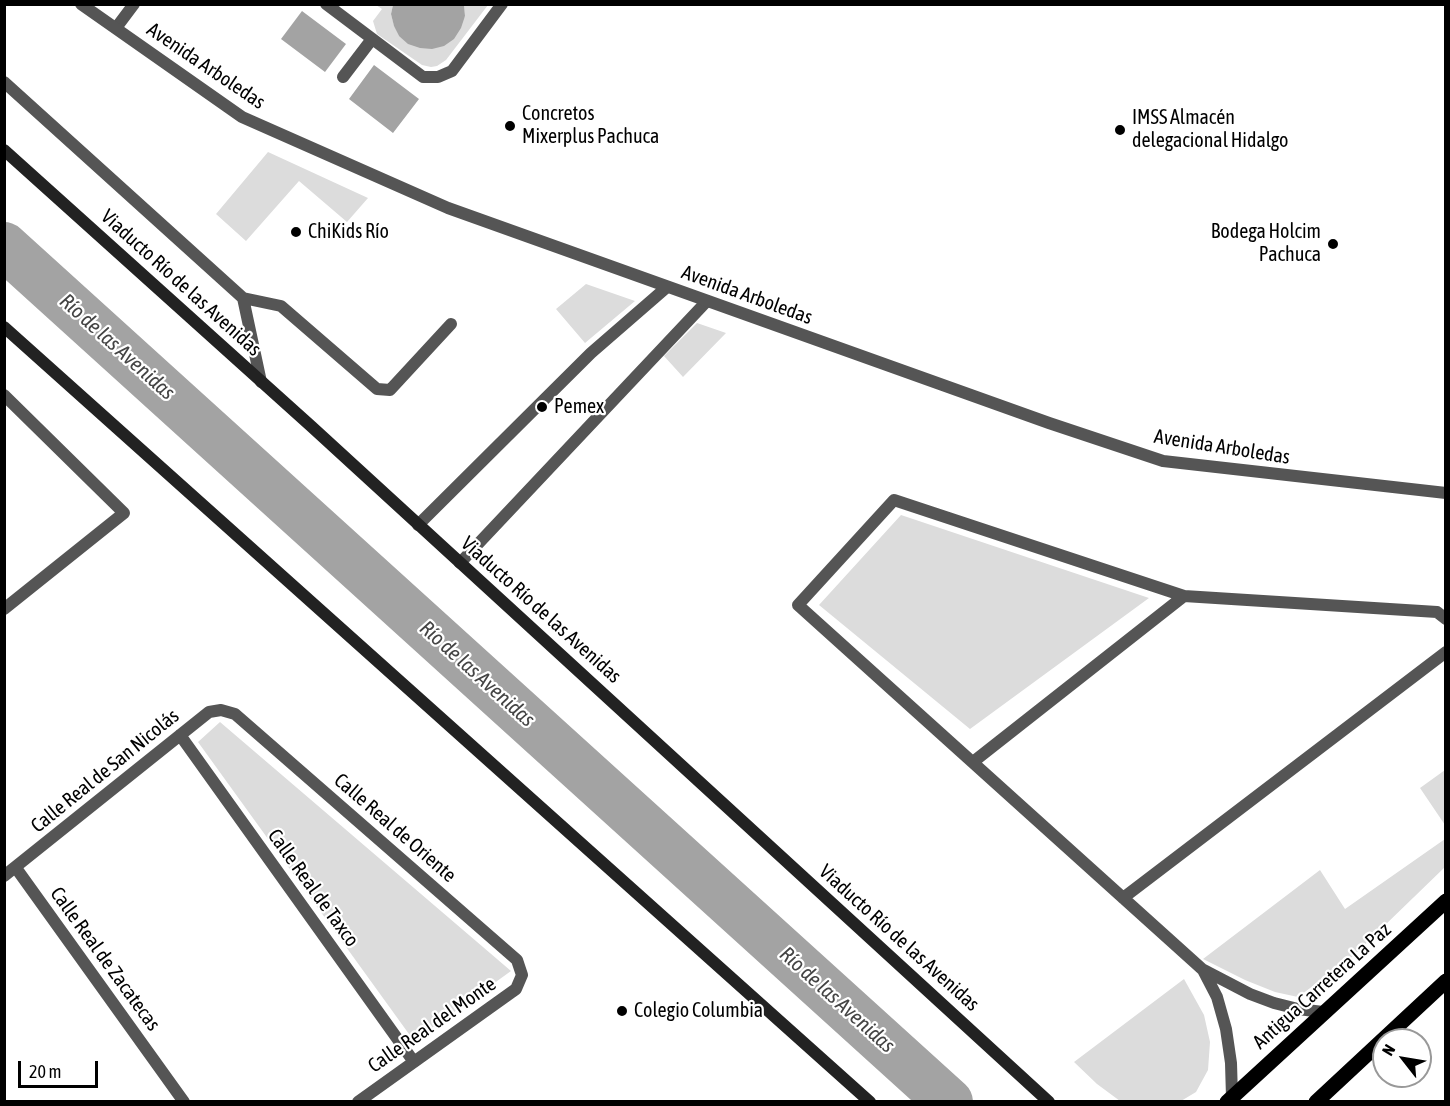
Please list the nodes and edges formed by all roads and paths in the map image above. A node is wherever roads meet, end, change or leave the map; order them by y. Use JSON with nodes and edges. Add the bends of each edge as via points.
{"nodes":[{"id":1,"x":81,"y":4,"type":"edge"},
{"id":2,"x":134,"y":4,"type":"edge"},
{"id":3,"x":326,"y":4,"type":"edge"},
{"id":4,"x":502,"y":4,"type":"edge"},
{"id":5,"x":116,"y":28,"type":"junction"},
{"id":6,"x":372,"y":39,"type":"junction"},
{"id":7,"x":343,"y":77,"type":"dead end"},
{"id":8,"x":4,"y":82,"type":"edge"},
{"id":9,"x":4,"y":150,"type":"edge"},
{"id":10,"x":667,"y":286,"type":"junction"},
{"id":11,"x":243,"y":298,"type":"junction"},
{"id":12,"x":707,"y":301,"type":"junction"},
{"id":13,"x":451,"y":324,"type":"dead end"},
{"id":14,"x":4,"y":327,"type":"edge"},
{"id":15,"x":261,"y":382,"type":"junction"},
{"id":16,"x":4,"y":395,"type":"edge"},
{"id":17,"x":1446,"y":493,"type":"edge"},
{"id":18,"x":418,"y":525,"type":"junction"},
{"id":19,"x":460,"y":563,"type":"junction"},
{"id":20,"x":1184,"y":596,"type":"junction"},
{"id":21,"x":4,"y":609,"type":"edge"},
{"id":22,"x":1446,"y":619,"type":"edge"},
{"id":23,"x":1446,"y":652,"type":"edge"},
{"id":24,"x":235,"y":714,"type":"joint"},
{"id":25,"x":180,"y":735,"type":"junction"},
{"id":26,"x":972,"y":762,"type":"junction"},
{"id":27,"x":16,"y":868,"type":"junction"},
{"id":28,"x":4,"y":876,"type":"edge"},
{"id":29,"x":1123,"y":898,"type":"junction"},
{"id":30,"x":1446,"y":901,"type":"edge"},
{"id":31,"x":1202,"y":969,"type":"junction"},
{"id":32,"x":522,"y":975,"type":"joint"},
{"id":33,"x":1446,"y":981,"type":"edge"},
{"id":34,"x":1323,"y":1012,"type":"junction"},
{"id":35,"x":414,"y":1062,"type":"junction"},
{"id":36,"x":1229,"y":1099,"type":"edge"},
{"id":37,"x":184,"y":1101,"type":"edge"},
{"id":38,"x":358,"y":1101,"type":"edge"},
{"id":39,"x":870,"y":1101,"type":"edge"},
{"id":40,"x":1048,"y":1101,"type":"edge"},
{"id":41,"x":1316,"y":1101,"type":"edge"}],
"edges":[{"from":1,"to":5,"type":"street","name":"Avenida Arboledas"},
{"from":2,"to":5,"type":"street"},
{"from":3,"to":6,"type":"street"},
{"from":4,"to":6,"type":"street","via":[[452,71],[438,77],[423,77]]},
{"from":5,"to":10,"type":"street","name":"Avenida Arboledas","via":[[242,117],[448,208]]},
{"from":6,"to":7,"type":"street"},
{"from":8,"to":11,"type":"street"},
{"from":9,"to":15,"type":"main road","name":"Viaducto Río de las Avenidas"},
{"from":10,"to":12,"type":"street","name":"Avenida Arboledas"},
{"from":10,"to":18,"type":"street","via":[[591,353]]},
{"from":11,"to":13,"type":"street","via":[[281,306],[377,389],[390,390]]},
{"from":11,"to":15,"type":"street"},
{"from":12,"to":17,"type":"street","name":"Avenida Arboledas","via":[[1162,461]]},
{"from":12,"to":19,"type":"street"},
{"from":14,"to":39,"type":"main road"},
{"from":15,"to":18,"type":"main road","name":"Viaducto Río de las Avenidas"},
{"from":16,"to":21,"type":"street","via":[[124,513]]},
{"from":18,"to":19,"type":"main road","name":"Viaducto Río de las Avenidas"},
{"from":19,"to":40,"type":"main road","name":"Viaducto Río de las Avenidas"},
{"from":20,"to":22,"type":"street","via":[[1437,612]]},
{"from":20,"to":26,"type":"street"},
{"from":20,"to":26,"type":"street","via":[[894,500],[798,604]]},
{"from":23,"to":29,"type":"street"},
{"from":24,"to":25,"type":"street","name":"Calle Real de San Nicolás","via":[[209,712]]},
{"from":24,"to":32,"type":"street","name":"Calle Real de Oriente","via":[[517,960]]},
{"from":25,"to":27,"type":"street","name":"Calle Real de San Nicolás"},
{"from":25,"to":35,"type":"street","name":"Calle Real de Taxco"},
{"from":26,"to":29,"type":"street"},
{"from":27,"to":28,"type":"street","name":"Calle Real de San Nicolás"},
{"from":27,"to":37,"type":"street","name":"Calle Real de Zacatecas"},
{"from":29,"to":31,"type":"street"},
{"from":30,"to":34,"type":"main road","name":"Antigua Carretera La Paz"},
{"from":31,"to":34,"type":"street","via":[[1274,1003]]},
{"from":31,"to":36,"type":"street","via":[[1217,997],[1226,1029],[1231,1063]]},
{"from":32,"to":35,"type":"street","name":"Calle Real del Monte","via":[[516,989]]},
{"from":33,"to":41,"type":"main road"},
{"from":34,"to":36,"type":"main road","name":"Antigua Carretera La Paz"},
{"from":35,"to":38,"type":"street","name":"Calle Real del Monte"}]}
